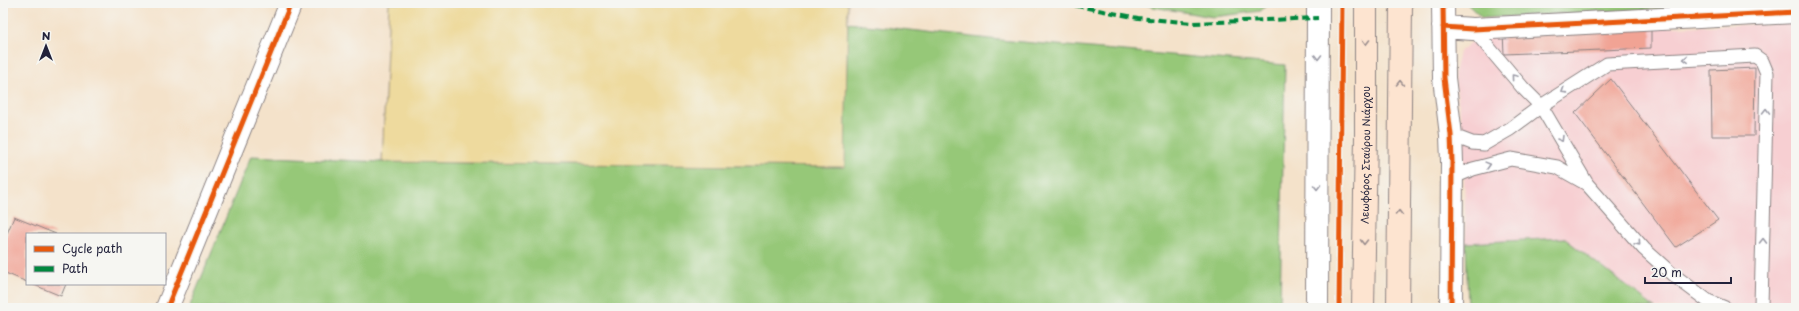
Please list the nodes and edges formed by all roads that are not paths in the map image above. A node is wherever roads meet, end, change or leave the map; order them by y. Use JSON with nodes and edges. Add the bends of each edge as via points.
{"nodes":[{"id":1,"x":291,"y":3,"type":"edge"},
{"id":2,"x":1318,"y":3,"type":"edge"},
{"id":3,"x":1366,"y":3,"type":"edge"},
{"id":4,"x":1401,"y":3,"type":"edge"},
{"id":5,"x":1443,"y":3,"type":"edge"},
{"id":6,"x":1796,"y":12,"type":"edge"},
{"id":7,"x":1443,"y":26,"type":"junction"},
{"id":8,"x":1473,"y":29,"type":"junction"},
{"id":9,"x":1541,"y":106,"type":"junction"},
{"id":10,"x":1451,"y":135,"type":"junction"},
{"id":11,"x":1452,"y":178,"type":"junction"},
{"id":12,"x":1587,"y":184,"type":"junction"},
{"id":13,"x":168,"y":308,"type":"edge"},
{"id":14,"x":1317,"y":308,"type":"edge"},
{"id":15,"x":1363,"y":308,"type":"edge"},
{"id":16,"x":1398,"y":308,"type":"edge"},
{"id":17,"x":1451,"y":308,"type":"edge"},
{"id":18,"x":1725,"y":308,"type":"edge"},
{"id":19,"x":1760,"y":308,"type":"edge"}],
"edges":[{"from":1,"to":13,"type":"street"},
{"from":2,"to":14,"type":"street","one_way":true},
{"from":3,"to":15,"type":"main road","name":"Λεωφόρος Σταύρου Νιάρχου","one_way":true},
{"from":16,"to":4,"type":"main road","one_way":true},
{"from":5,"to":7,"type":"street"},
{"from":6,"to":8,"type":"street"},
{"from":7,"to":8,"type":"street"},
{"from":7,"to":10,"type":"street","via":[[1444,78]]},
{"from":9,"to":8,"type":"lane","one_way":true},
{"from":9,"to":10,"type":"lane","via":[[1484,144],[1472,143]]},
{"from":9,"to":12,"type":"lane","one_way":true},
{"from":19,"to":9,"type":"lane","one_way":true,"via":[[1767,73],[1762,61],[1755,56],[1607,64]]},
{"from":10,"to":11,"type":"street"},
{"from":11,"to":12,"type":"lane","one_way":true,"via":[[1511,158],[1556,167]]},
{"from":11,"to":17,"type":"street"},
{"from":12,"to":18,"type":"lane","one_way":true,"via":[[1644,249],[1708,301]]}]}
